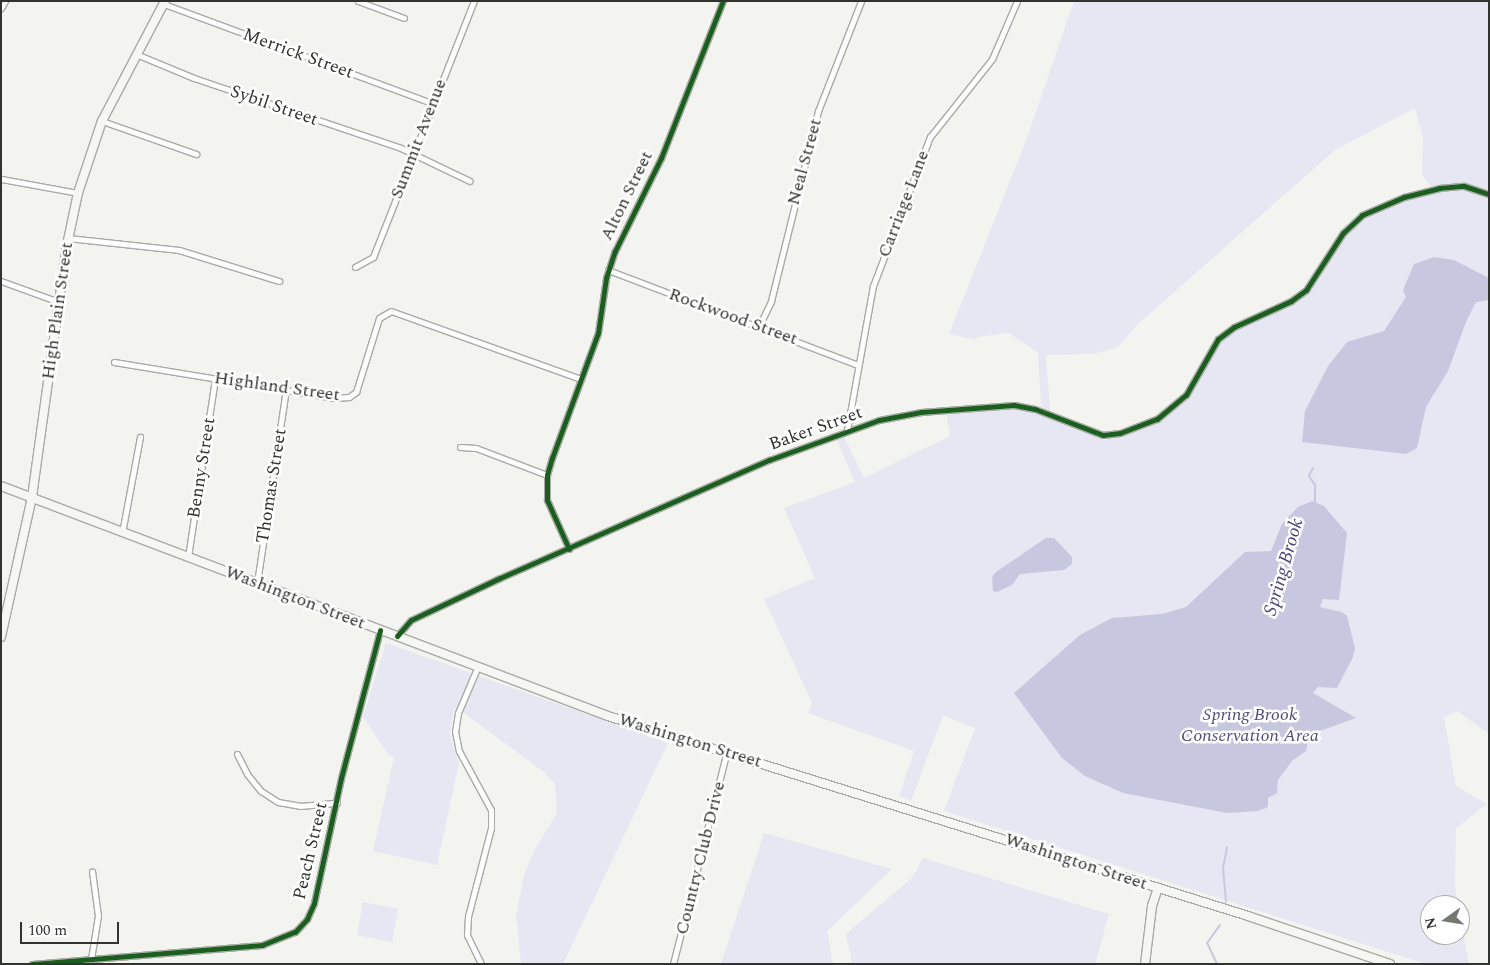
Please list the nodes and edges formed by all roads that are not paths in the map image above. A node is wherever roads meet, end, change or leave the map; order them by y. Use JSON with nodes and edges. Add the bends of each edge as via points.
{"nodes":[{"id":1,"x":5,"y":1,"type":"edge"},
{"id":2,"x":358,"y":1,"type":"edge"},
{"id":3,"x":474,"y":1,"type":"edge"},
{"id":4,"x":723,"y":1,"type":"edge"},
{"id":5,"x":861,"y":1,"type":"edge"},
{"id":6,"x":1017,"y":1,"type":"edge"},
{"id":7,"x":164,"y":3,"type":"edge"},
{"id":8,"x":1,"y":8,"type":"edge"},
{"id":9,"x":404,"y":18,"type":"dead end"},
{"id":10,"x":136,"y":54,"type":"junction"},
{"id":11,"x":432,"y":104,"type":"junction"},
{"id":12,"x":102,"y":121,"type":"junction"},
{"id":13,"x":196,"y":154,"type":"dead end"},
{"id":14,"x":413,"y":154,"type":"junction"},
{"id":15,"x":1,"y":179,"type":"edge"},
{"id":16,"x":470,"y":181,"type":"dead end"},
{"id":17,"x":78,"y":193,"type":"junction"},
{"id":18,"x":1489,"y":194,"type":"edge"},
{"id":19,"x":68,"y":238,"type":"junction"},
{"id":20,"x":356,"y":267,"type":"dead end"},
{"id":21,"x":608,"y":270,"type":"junction"},
{"id":22,"x":1,"y":281,"type":"edge"},
{"id":23,"x":279,"y":281,"type":"dead end"},
{"id":24,"x":59,"y":302,"type":"junction"},
{"id":25,"x":759,"y":326,"type":"junction"},
{"id":26,"x":114,"y":362,"type":"dead end"},
{"id":27,"x":858,"y":365,"type":"junction"},
{"id":28,"x":215,"y":378,"type":"junction"},
{"id":29,"x":581,"y":379,"type":"junction"},
{"id":30,"x":286,"y":390,"type":"junction"},
{"id":31,"x":847,"y":430,"type":"junction"},
{"id":32,"x":140,"y":437,"type":"dead end"},
{"id":33,"x":460,"y":447,"type":"dead end"},
{"id":34,"x":547,"y":475,"type":"junction"},
{"id":35,"x":1,"y":486,"type":"edge"},
{"id":36,"x":32,"y":497,"type":"junction"},
{"id":37,"x":122,"y":533,"type":"junction"},
{"id":38,"x":569,"y":549,"type":"junction"},
{"id":39,"x":188,"y":557,"type":"junction"},
{"id":40,"x":257,"y":583,"type":"junction"},
{"id":41,"x":380,"y":630,"type":"junction"},
{"id":42,"x":397,"y":636,"type":"junction"},
{"id":43,"x":1,"y":637,"type":"edge"},
{"id":44,"x":478,"y":666,"type":"junction"},
{"id":45,"x":727,"y":751,"type":"junction"},
{"id":46,"x":237,"y":754,"type":"dead end"},
{"id":47,"x":337,"y":803,"type":"junction"},
{"id":48,"x":92,"y":871,"type":"dead end"},
{"id":49,"x":1158,"y":888,"type":"junction"},
{"id":50,"x":91,"y":960,"type":"junction"},
{"id":51,"x":32,"y":964,"type":"edge"},
{"id":52,"x":481,"y":964,"type":"edge"},
{"id":53,"x":673,"y":964,"type":"edge"},
{"id":54,"x":1145,"y":964,"type":"edge"},
{"id":55,"x":1390,"y":964,"type":"edge"}],
"edges":[{"from":1,"to":8,"type":"street"},
{"from":2,"to":9,"type":"street"},
{"from":3,"to":11,"type":"street","name":"Summit Avenue"},
{"from":4,"to":21,"type":"street","name":"Alton Street","via":[[661,158]]},
{"from":5,"to":25,"type":"street","name":"Neal Street","via":[[818,111],[771,301]]},
{"from":6,"to":27,"type":"street","name":"Carriage Lane","via":[[992,59],[930,136],[873,286]]},
{"from":7,"to":10,"type":"main road","name":"High Plain Street"},
{"from":7,"to":11,"type":"street","name":"Merrick Street"},
{"from":10,"to":12,"type":"main road","name":"High Plain Street"},
{"from":10,"to":14,"type":"street","name":"Sybil Street","via":[[202,81]]},
{"from":11,"to":14,"type":"street","name":"Summit Avenue"},
{"from":12,"to":13,"type":"street"},
{"from":12,"to":17,"type":"main road","name":"High Plain Street"},
{"from":14,"to":16,"type":"street","name":"Sybil Street"},
{"from":14,"to":20,"type":"street","name":"Summit Avenue","via":[[373,257]]},
{"from":15,"to":17,"type":"street"},
{"from":17,"to":19,"type":"main road","name":"High Plain Street"},
{"from":18,"to":31,"type":"street","name":"Baker Street","via":[[1464,186],[1418,193],[1376,208],[1351,223],[1306,290],[1291,301],[1234,327],[1218,339],[1186,395],[1157,419],[1120,433],[1103,435],[1035,409],[999,405],[906,414]]},
{"from":19,"to":23,"type":"street","via":[[179,250]]},
{"from":19,"to":24,"type":"main road","name":"High Plain Street"},
{"from":21,"to":25,"type":"street","name":"Rockwood Street"},
{"from":21,"to":29,"type":"street","name":"Alton Street","via":[[598,333]]},
{"from":22,"to":24,"type":"street"},
{"from":24,"to":36,"type":"main road","name":"High Plain Street"},
{"from":25,"to":27,"type":"street","name":"Rockwood Street"},
{"from":26,"to":28,"type":"street","name":"Highland Street"},
{"from":27,"to":31,"type":"street","name":"Carriage Lane"},
{"from":28,"to":30,"type":"street","name":"Highland Street"},
{"from":28,"to":39,"type":"street","name":"Benny Street"},
{"from":29,"to":30,"type":"street","name":"Highland Street","via":[[392,311],[380,318],[354,394],[336,399]]},
{"from":29,"to":34,"type":"street","name":"Alton Street"},
{"from":30,"to":40,"type":"street","name":"Thomas Street"},
{"from":31,"to":38,"type":"street","name":"Baker Street","via":[[769,460]]},
{"from":32,"to":37,"type":"street"},
{"from":33,"to":34,"type":"street","via":[[476,448]]},
{"from":34,"to":38,"type":"street","name":"Alton Street","via":[[548,500]]},
{"from":35,"to":36,"type":"main road","name":"Washington Street"},
{"from":36,"to":37,"type":"main road","name":"Washington Street"},
{"from":36,"to":43,"type":"main road","name":"High Plain Street"},
{"from":37,"to":39,"type":"main road","name":"Washington Street"},
{"from":38,"to":42,"type":"street","name":"Baker Street","via":[[411,620]]},
{"from":39,"to":40,"type":"main road","name":"Washington Street"},
{"from":40,"to":41,"type":"main road","name":"Washington Street"},
{"from":41,"to":42,"type":"main road","name":"Washington Street"},
{"from":41,"to":47,"type":"street","name":"Peach Street"},
{"from":42,"to":44,"type":"main road","name":"Washington Street"},
{"from":44,"to":45,"type":"main road","name":"Washington Street","via":[[608,716]]},
{"from":44,"to":52,"type":"street","via":[[458,713],[455,731],[460,752],[491,810],[491,828],[468,916],[467,935]]},
{"from":45,"to":49,"type":"main road","name":"Washington Street"},
{"from":45,"to":53,"type":"street","name":"Country Club Drive"},
{"from":46,"to":47,"type":"street","via":[[261,791],[278,802],[300,806]]},
{"from":47,"to":50,"type":"street","name":"Peach Street","via":[[314,903],[307,919],[295,932],[262,945]]},
{"from":48,"to":50,"type":"street","via":[[98,916]]},
{"from":49,"to":54,"type":"main road","via":[[1152,906]]},
{"from":49,"to":55,"type":"main road","name":"Washington Street"},
{"from":50,"to":51,"type":"street","name":"Peach Street"}]}
